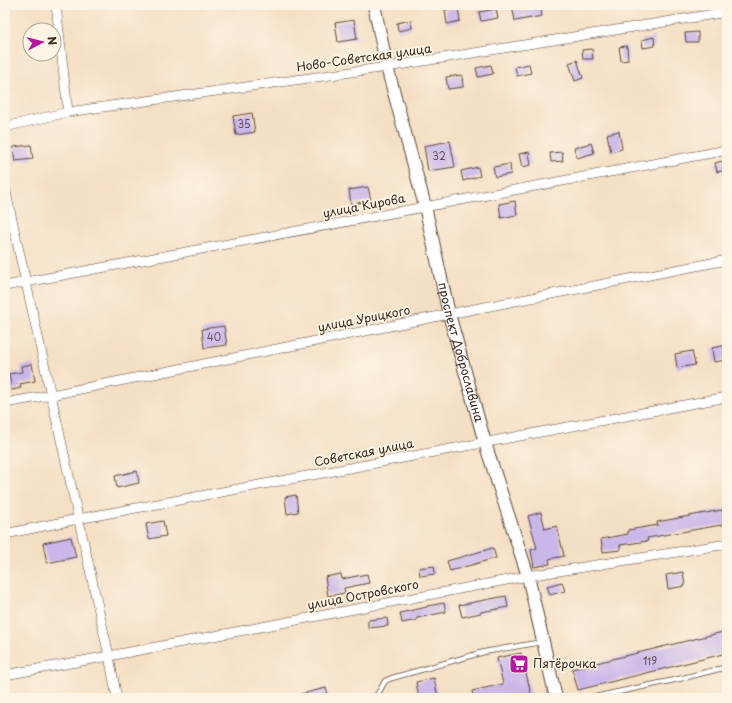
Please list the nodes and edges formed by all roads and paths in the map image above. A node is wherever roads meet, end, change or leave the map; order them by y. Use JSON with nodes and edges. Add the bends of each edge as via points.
{"nodes":[{"id":1,"x":56,"y":5,"type":"edge"},
{"id":2,"x":374,"y":5,"type":"edge"},
{"id":3,"x":727,"y":12,"type":"edge"},
{"id":4,"x":387,"y":67,"type":"junction"},
{"id":5,"x":68,"y":112,"type":"junction"},
{"id":6,"x":5,"y":127,"type":"edge"},
{"id":7,"x":727,"y":150,"type":"edge"},
{"id":8,"x":5,"y":188,"type":"edge"},
{"id":9,"x":425,"y":206,"type":"junction"},
{"id":10,"x":727,"y":260,"type":"edge"},
{"id":11,"x":26,"y":282,"type":"junction"},
{"id":12,"x":5,"y":286,"type":"edge"},
{"id":13,"x":450,"y":314,"type":"junction"},
{"id":14,"x":51,"y":395,"type":"junction"},
{"id":15,"x":727,"y":397,"type":"edge"},
{"id":16,"x":5,"y":403,"type":"edge"},
{"id":17,"x":484,"y":443,"type":"junction"},
{"id":18,"x":78,"y":519,"type":"junction"},
{"id":19,"x":5,"y":534,"type":"edge"},
{"id":20,"x":727,"y":544,"type":"edge"},
{"id":21,"x":528,"y":576,"type":"junction"},
{"id":22,"x":543,"y":642,"type":"junction"},
{"id":23,"x":109,"y":656,"type":"junction"},
{"id":24,"x":727,"y":667,"type":"edge"},
{"id":25,"x":5,"y":675,"type":"edge"},
{"id":26,"x":117,"y":698,"type":"edge"},
{"id":27,"x":374,"y":698,"type":"edge"},
{"id":28,"x":556,"y":698,"type":"edge"},
{"id":29,"x":590,"y":698,"type":"edge"}],
"edges":[{"from":1,"to":5,"type":"street"},
{"from":2,"to":4,"type":"street","name":"проспект Доброславина"},
{"from":3,"to":4,"type":"street","name":"Ново-Советская улица"},
{"from":4,"to":5,"type":"street","name":"Ново-Советская улица"},
{"from":4,"to":9,"type":"street","name":"проспект Доброславина"},
{"from":5,"to":6,"type":"street","name":"Ново-Советская улица"},
{"from":7,"to":9,"type":"street","name":"улица Кирова"},
{"from":8,"to":11,"type":"street"},
{"from":9,"to":11,"type":"street","name":"улица Кирова"},
{"from":9,"to":13,"type":"street","name":"проспект Доброславина"},
{"from":10,"to":13,"type":"street","name":"улица Урицкого"},
{"from":11,"to":12,"type":"street","name":"улица Кирова"},
{"from":11,"to":14,"type":"street"},
{"from":13,"to":14,"type":"street","name":"улица Урицкого"},
{"from":13,"to":17,"type":"street","name":"проспект Доброславина"},
{"from":14,"to":16,"type":"street","name":"улица Урицкого"},
{"from":14,"to":18,"type":"street"},
{"from":15,"to":17,"type":"street","name":"Советская улица"},
{"from":17,"to":18,"type":"street","name":"Советская улица"},
{"from":17,"to":21,"type":"street","name":"проспект Доброславина"},
{"from":18,"to":19,"type":"street","name":"Советская улица"},
{"from":18,"to":23,"type":"street"},
{"from":20,"to":21,"type":"street","name":"улица Островского"},
{"from":21,"to":22,"type":"street","name":"проспект Доброславина"},
{"from":21,"to":23,"type":"street","name":"улица Островского"},
{"from":22,"to":27,"type":"lane","via":[[484,652],[392,678],[385,681]]},
{"from":22,"to":28,"type":"street","name":"проспект Доброславина"},
{"from":23,"to":25,"type":"street","name":"улица Островского"},
{"from":23,"to":26,"type":"street"},
{"from":24,"to":29,"type":"lane"}]}
